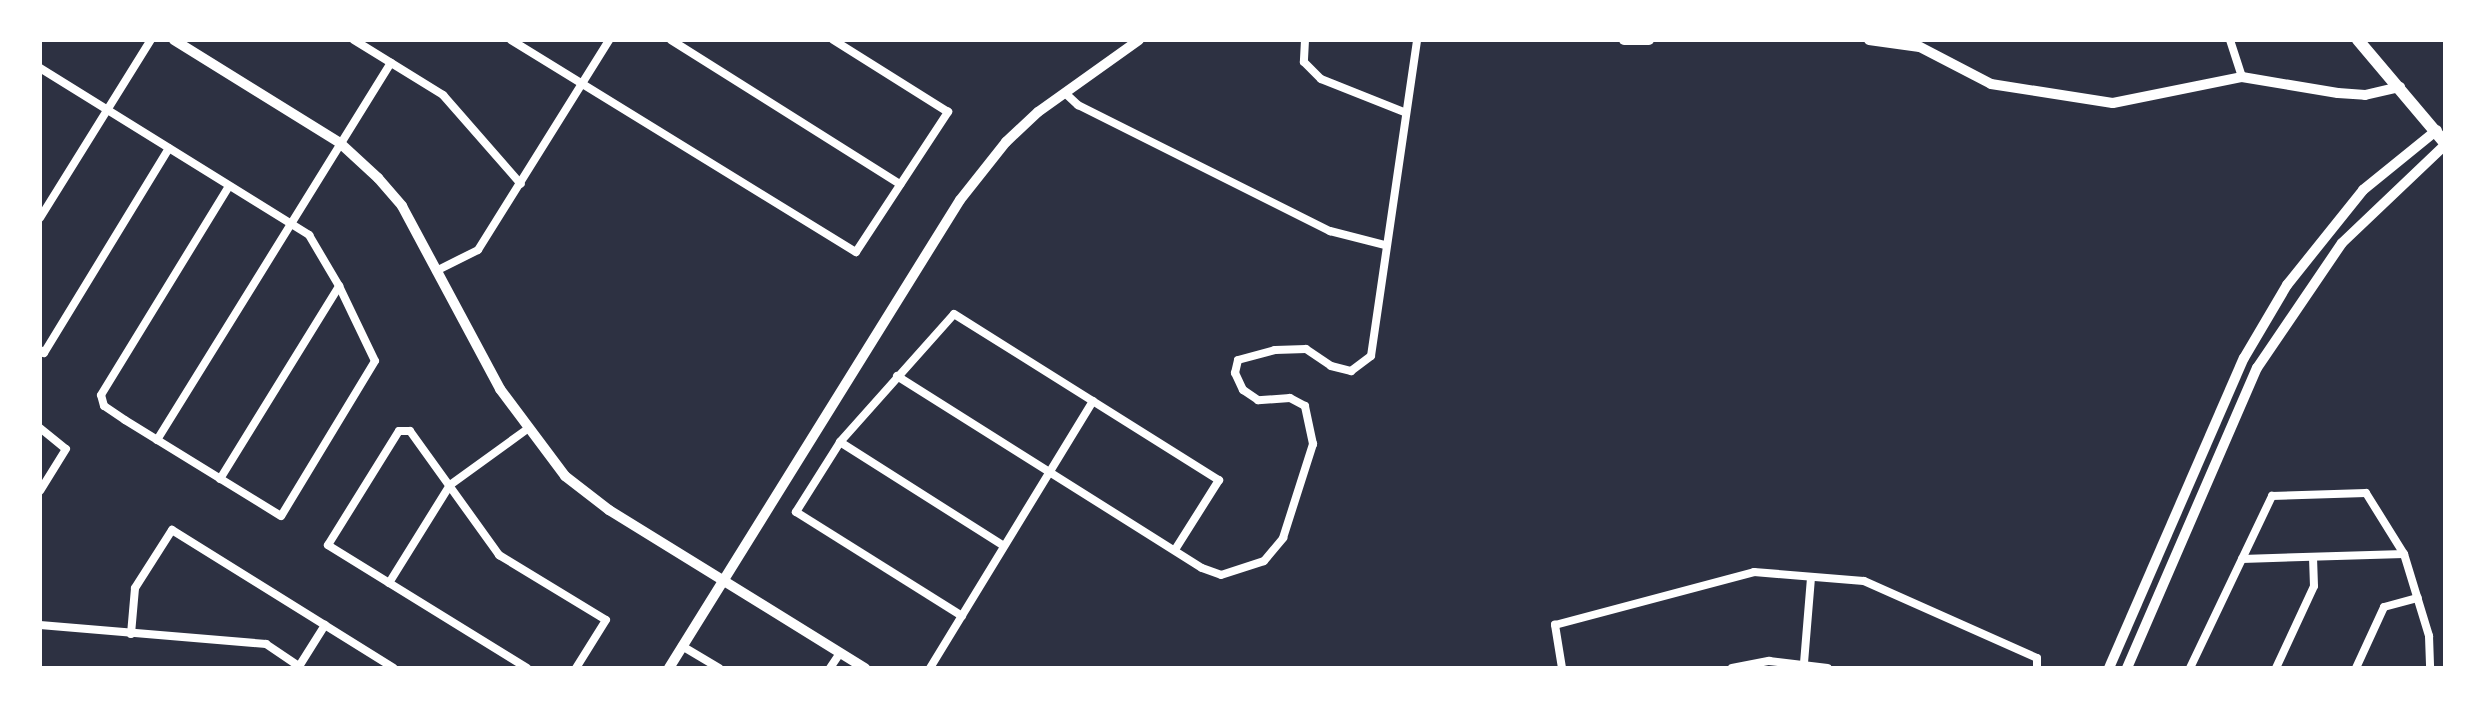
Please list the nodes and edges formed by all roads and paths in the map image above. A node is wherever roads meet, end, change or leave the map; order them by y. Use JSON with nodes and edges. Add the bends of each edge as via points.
{"nodes":[{"id":1,"x":151,"y":40,"type":"edge"},
{"id":2,"x":174,"y":40,"type":"edge"},
{"id":3,"x":354,"y":40,"type":"edge"},
{"id":4,"x":511,"y":40,"type":"edge"},
{"id":5,"x":609,"y":40,"type":"edge"},
{"id":6,"x":671,"y":40,"type":"edge"},
{"id":7,"x":833,"y":40,"type":"edge"},
{"id":8,"x":1139,"y":40,"type":"edge"},
{"id":9,"x":1305,"y":40,"type":"edge"},
{"id":10,"x":1417,"y":40,"type":"edge"},
{"id":11,"x":1624,"y":40,"type":"edge"},
{"id":12,"x":1641,"y":40,"type":"edge"},
{"id":13,"x":1869,"y":40,"type":"edge"},
{"id":14,"x":2230,"y":40,"type":"edge"},
{"id":15,"x":2358,"y":40,"type":"edge"},
{"id":16,"x":391,"y":63,"type":"junction"},
{"id":17,"x":43,"y":69,"type":"edge"},
{"id":18,"x":2242,"y":77,"type":"junction"},
{"id":19,"x":40,"y":80,"type":"edge"},
{"id":20,"x":583,"y":83,"type":"junction"},
{"id":21,"x":2400,"y":87,"type":"junction"},
{"id":22,"x":1065,"y":93,"type":"junction"},
{"id":23,"x":106,"y":109,"type":"junction"},
{"id":24,"x":1404,"y":112,"type":"junction"},
{"id":25,"x":2441,"y":127,"type":"edge"},
{"id":26,"x":340,"y":143,"type":"junction"},
{"id":27,"x":2445,"y":144,"type":"edge"},
{"id":28,"x":169,"y":148,"type":"junction"},
{"id":29,"x":521,"y":184,"type":"junction"},
{"id":30,"x":900,"y":184,"type":"junction"},
{"id":31,"x":229,"y":186,"type":"junction"},
{"id":32,"x":40,"y":218,"type":"edge"},
{"id":33,"x":290,"y":225,"type":"junction"},
{"id":34,"x":1385,"y":245,"type":"junction"},
{"id":35,"x":436,"y":271,"type":"junction"},
{"id":36,"x":339,"y":286,"type":"junction"},
{"id":37,"x":40,"y":350,"type":"edge"},
{"id":38,"x":897,"y":376,"type":"junction"},
{"id":39,"x":1093,"y":401,"type":"junction"},
{"id":40,"x":40,"y":428,"type":"edge"},
{"id":41,"x":526,"y":430,"type":"junction"},
{"id":42,"x":157,"y":440,"type":"junction"},
{"id":43,"x":840,"y":442,"type":"junction"},
{"id":44,"x":1049,"y":471,"type":"junction"},
{"id":45,"x":220,"y":479,"type":"junction"},
{"id":46,"x":450,"y":485,"type":"junction"},
{"id":47,"x":40,"y":491,"type":"edge"},
{"id":48,"x":1004,"y":546,"type":"junction"},
{"id":49,"x":1175,"y":550,"type":"junction"},
{"id":50,"x":2404,"y":554,"type":"junction"},
{"id":51,"x":2313,"y":557,"type":"junction"},
{"id":52,"x":2242,"y":559,"type":"junction"},
{"id":53,"x":1811,"y":578,"type":"junction"},
{"id":54,"x":723,"y":581,"type":"junction"},
{"id":55,"x":389,"y":583,"type":"junction"},
{"id":56,"x":2418,"y":598,"type":"junction"},
{"id":57,"x":962,"y":616,"type":"junction"},
{"id":58,"x":40,"y":625,"type":"edge"},
{"id":59,"x":325,"y":625,"type":"junction"},
{"id":60,"x":131,"y":634,"type":"junction"},
{"id":61,"x":682,"y":646,"type":"junction"},
{"id":62,"x":840,"y":653,"type":"junction"},
{"id":63,"x":1804,"y":663,"type":"junction"},
{"id":64,"x":299,"y":667,"type":"edge"},
{"id":65,"x":394,"y":668,"type":"edge"},
{"id":66,"x":527,"y":668,"type":"edge"},
{"id":67,"x":576,"y":668,"type":"edge"},
{"id":68,"x":669,"y":668,"type":"edge"},
{"id":69,"x":719,"y":668,"type":"edge"},
{"id":70,"x":830,"y":668,"type":"edge"},
{"id":71,"x":865,"y":668,"type":"edge"},
{"id":72,"x":930,"y":668,"type":"edge"},
{"id":73,"x":1562,"y":668,"type":"edge"},
{"id":74,"x":1732,"y":668,"type":"edge"},
{"id":75,"x":1828,"y":668,"type":"edge"},
{"id":76,"x":2037,"y":668,"type":"edge"},
{"id":77,"x":2109,"y":668,"type":"edge"},
{"id":78,"x":2127,"y":668,"type":"edge"},
{"id":79,"x":2190,"y":668,"type":"edge"},
{"id":80,"x":2276,"y":668,"type":"edge"},
{"id":81,"x":2356,"y":668,"type":"edge"},
{"id":82,"x":2430,"y":668,"type":"edge"}],
"edges":[{"from":1,"to":23,"type":"street"},
{"from":2,"to":26,"type":"street"},
{"from":3,"to":16,"type":"street"},
{"from":4,"to":20,"type":"street"},
{"from":5,"to":20,"type":"street"},
{"from":6,"to":30,"type":"street"},
{"from":7,"to":30,"type":"street","via":[[948,112]]},
{"from":8,"to":22,"type":"street"},
{"from":9,"to":24,"type":"street","via":[[1304,62],[1321,79]]},
{"from":10,"to":24,"type":"street"},
{"from":11,"to":12,"type":"street"},
{"from":13,"to":18,"type":"street","via":[[1920,47],[1991,84],[2113,103]]},
{"from":14,"to":18,"type":"street"},
{"from":15,"to":21,"type":"main road"},
{"from":16,"to":26,"type":"street"},
{"from":16,"to":29,"type":"street","via":[[443,95]]},
{"from":17,"to":19,"type":"street"},
{"from":17,"to":23,"type":"street"},
{"from":18,"to":21,"type":"street","via":[[2365,95]]},
{"from":20,"to":29,"type":"street"},
{"from":20,"to":30,"type":"street","via":[[856,252]]},
{"from":21,"to":25,"type":"main road"},
{"from":22,"to":34,"type":"street","via":[[1078,105],[1330,231]]},
{"from":22,"to":54,"type":"street","via":[[1006,142],[960,200]]},
{"from":23,"to":28,"type":"street"},
{"from":23,"to":32,"type":"street"},
{"from":24,"to":34,"type":"street"},
{"from":25,"to":27,"type":"main road"},
{"from":25,"to":77,"type":"street","via":[[2363,190],[2287,285],[2244,358]]},
{"from":26,"to":33,"type":"street"},
{"from":26,"to":35,"type":"street","via":[[402,206]]},
{"from":27,"to":78,"type":"street","via":[[2342,243],[2257,368]]},
{"from":28,"to":31,"type":"street"},
{"from":28,"to":37,"type":"street","via":[[44,353]]},
{"from":29,"to":35,"type":"street","via":[[478,250]]},
{"from":31,"to":33,"type":"street"},
{"from":31,"to":42,"type":"street","via":[[101,395],[104,406]]},
{"from":33,"to":36,"type":"street","via":[[309,235]]},
{"from":33,"to":42,"type":"street"},
{"from":34,"to":49,"type":"street","via":[[1371,356],[1351,371],[1331,366],[1306,349],[1238,360],[1235,373],[1243,390],[1258,400],[1290,398],[1305,406],[1310,422],[1313,444],[1283,538],[1264,561],[1221,575]]},
{"from":35,"to":41,"type":"street"},
{"from":36,"to":45,"type":"street"},
{"from":36,"to":45,"type":"street","via":[[375,361],[281,516]]},
{"from":38,"to":39,"type":"street","via":[[954,314]]},
{"from":38,"to":43,"type":"street"},
{"from":38,"to":44,"type":"street"},
{"from":39,"to":44,"type":"street"},
{"from":39,"to":49,"type":"street","via":[[1219,480]]},
{"from":40,"to":47,"type":"street","via":[[66,449]]},
{"from":41,"to":46,"type":"street"},
{"from":41,"to":54,"type":"street","via":[[565,476]]},
{"from":42,"to":45,"type":"street"},
{"from":43,"to":48,"type":"street"},
{"from":43,"to":57,"type":"street","via":[[796,512]]},
{"from":44,"to":48,"type":"street"},
{"from":44,"to":49,"type":"street"},
{"from":46,"to":55,"type":"street"},
{"from":46,"to":55,"type":"street","via":[[410,431],[399,431],[328,545]]},
{"from":46,"to":67,"type":"street","via":[[499,555],[606,620]]},
{"from":48,"to":57,"type":"street"},
{"from":50,"to":51,"type":"street"},
{"from":50,"to":52,"type":"street","via":[[2366,493],[2272,496]]},
{"from":50,"to":56,"type":"street"},
{"from":51,"to":52,"type":"street"},
{"from":51,"to":80,"type":"street","via":[[2314,586]]},
{"from":52,"to":79,"type":"street"},
{"from":53,"to":63,"type":"street"},
{"from":53,"to":73,"type":"street","via":[[1754,572],[1555,625]]},
{"from":53,"to":76,"type":"street","via":[[1871,583],[2037,658]]},
{"from":54,"to":61,"type":"street"},
{"from":54,"to":62,"type":"street"},
{"from":55,"to":66,"type":"street"},
{"from":56,"to":81,"type":"street","via":[[2384,607]]},
{"from":56,"to":82,"type":"street","via":[[2429,636]]},
{"from":57,"to":72,"type":"street"},
{"from":58,"to":60,"type":"street"},
{"from":59,"to":60,"type":"street","via":[[172,530],[135,588]]},
{"from":59,"to":64,"type":"street"},
{"from":59,"to":65,"type":"street"},
{"from":60,"to":64,"type":"street","via":[[266,644]]},
{"from":61,"to":68,"type":"street"},
{"from":61,"to":69,"type":"street"},
{"from":62,"to":70,"type":"street"},
{"from":62,"to":71,"type":"street"},
{"from":63,"to":74,"type":"street","via":[[1769,661]]},
{"from":63,"to":75,"type":"street"}]}
